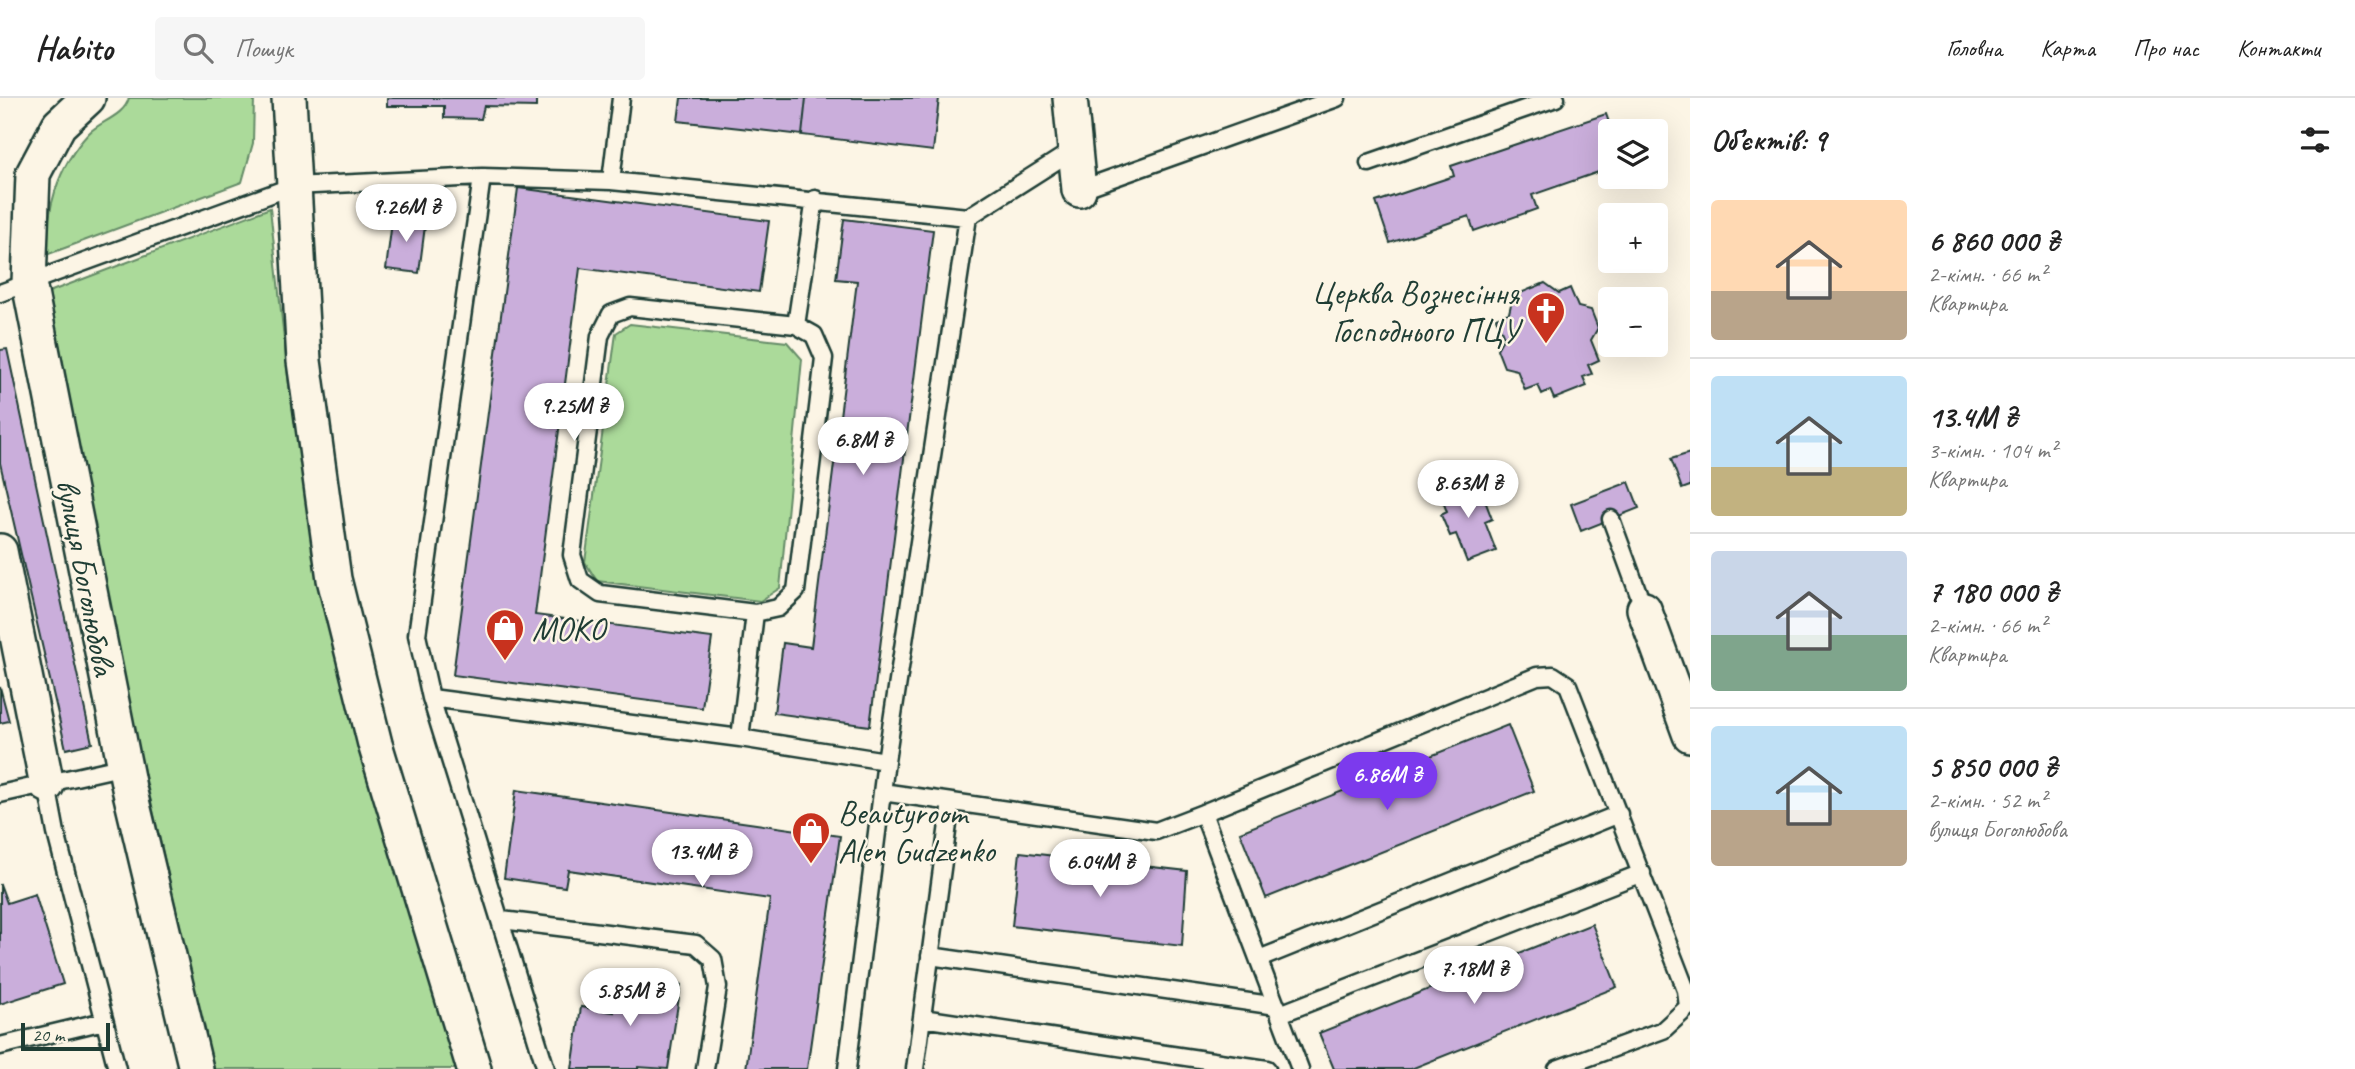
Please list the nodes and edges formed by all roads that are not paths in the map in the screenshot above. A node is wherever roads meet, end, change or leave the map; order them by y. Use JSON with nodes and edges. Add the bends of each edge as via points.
{"nodes":[{"id":1,"x":88,"y":98,"type":"edge"},
{"id":2,"x":289,"y":98,"type":"edge"},
{"id":3,"x":621,"y":98,"type":"edge"},
{"id":4,"x":1070,"y":98,"type":"edge"},
{"id":5,"x":1338,"y":98,"type":"edge"},
{"id":6,"x":1503,"y":98,"type":"edge"},
{"id":7,"x":1556,"y":98,"type":"edge"},
{"id":8,"x":1509,"y":114,"type":"junction"},
{"id":9,"x":1075,"y":149,"type":"junction"},
{"id":10,"x":1369,"y":163,"type":"dead end"},
{"id":11,"x":482,"y":177,"type":"junction"},
{"id":12,"x":611,"y":180,"type":"junction"},
{"id":13,"x":293,"y":186,"type":"junction"},
{"id":14,"x":1079,"y":190,"type":"joint"},
{"id":15,"x":815,"y":200,"type":"junction"},
{"id":16,"x":968,"y":216,"type":"junction"},
{"id":17,"x":15,"y":288,"type":"edge"},
{"id":18,"x":796,"y":325,"type":"junction"},
{"id":19,"x":1611,"y":519,"type":"dead end"},
{"id":20,"x":0,"y":551,"type":"edge"},
{"id":21,"x":1644,"y":609,"type":"joint"},
{"id":22,"x":755,"y":613,"type":"junction"},
{"id":23,"x":431,"y":698,"type":"junction"},
{"id":24,"x":1690,"y":735,"type":"edge"},
{"id":25,"x":740,"y":738,"type":"junction"},
{"id":26,"x":886,"y":761,"type":"junction"},
{"id":27,"x":125,"y":766,"type":"junction"},
{"id":28,"x":47,"y":785,"type":"junction"},
{"id":29,"x":882,"y":792,"type":"junction"},
{"id":30,"x":0,"y":793,"type":"edge"},
{"id":31,"x":951,"y":802,"type":"junction"},
{"id":32,"x":1203,"y":813,"type":"junction"},
{"id":33,"x":1619,"y":814,"type":"junction"},
{"id":34,"x":1642,"y":873,"type":"junction"},
{"id":35,"x":502,"y":920,"type":"junction"},
{"id":36,"x":930,"y":956,"type":"junction"},
{"id":37,"x":1259,"y":960,"type":"junction"},
{"id":38,"x":1279,"y":1010,"type":"junction"},
{"id":39,"x":922,"y":1018,"type":"junction"},
{"id":40,"x":104,"y":1021,"type":"junction"},
{"id":41,"x":0,"y":1046,"type":"edge"},
{"id":42,"x":117,"y":1069,"type":"edge"},
{"id":43,"x":196,"y":1069,"type":"edge"},
{"id":44,"x":474,"y":1069,"type":"edge"},
{"id":45,"x":546,"y":1069,"type":"edge"},
{"id":46,"x":705,"y":1069,"type":"edge"},
{"id":47,"x":847,"y":1069,"type":"edge"},
{"id":48,"x":915,"y":1069,"type":"edge"},
{"id":49,"x":1267,"y":1069,"type":"edge"},
{"id":50,"x":1300,"y":1069,"type":"edge"},
{"id":51,"x":1557,"y":1069,"type":"edge"}],
"edges":[{"from":1,"to":17,"type":"street","name":"вулиця Боголюбова","via":[[60,125],[33,174]]},
{"from":2,"to":13,"type":"street"},
{"from":3,"to":12,"type":"lane"},
{"from":4,"to":9,"type":"street"},
{"from":5,"to":14,"type":"lane"},
{"from":6,"to":8,"type":"lane"},
{"from":7,"to":8,"type":"lane"},
{"from":8,"to":10,"type":"lane"},
{"from":9,"to":14,"type":"street"},
{"from":9,"to":16,"type":"lane"},
{"from":11,"to":12,"type":"lane"},
{"from":11,"to":13,"type":"lane"},
{"from":11,"to":23,"type":"lane","via":[[417,635]]},
{"from":12,"to":15,"type":"lane"},
{"from":13,"to":17,"type":"lane"},
{"from":13,"to":44,"type":"street","via":[[304,361],[334,579],[379,755]]},
{"from":15,"to":16,"type":"lane"},
{"from":15,"to":18,"type":"lane"},
{"from":16,"to":26,"type":"lane"},
{"from":17,"to":27,"type":"street","name":"вулиця Боголюбова"},
{"from":18,"to":22,"type":"lane","via":[[814,335],[824,358],[796,591],[778,608]]},
{"from":18,"to":22,"type":"lane","via":[[630,307],[611,314],[600,336],[572,555],[580,580],[600,594]]},
{"from":19,"to":21,"type":"lane"},
{"from":20,"to":28,"type":"street"},
{"from":21,"to":24,"type":"street"},
{"from":22,"to":25,"type":"lane"},
{"from":23,"to":25,"type":"lane"},
{"from":23,"to":35,"type":"lane"},
{"from":25,"to":26,"type":"lane"},
{"from":26,"to":29,"type":"lane"},
{"from":27,"to":28,"type":"lane"},
{"from":27,"to":43,"type":"street","name":"вулиця Боголюбова"},
{"from":28,"to":30,"type":"lane"},
{"from":28,"to":40,"type":"lane"},
{"from":29,"to":31,"type":"lane"},
{"from":29,"to":47,"type":"lane"},
{"from":31,"to":32,"type":"lane","via":[[1156,831]]},
{"from":31,"to":36,"type":"lane"},
{"from":32,"to":33,"type":"lane","via":[[1537,676],[1553,675],[1568,685],[1576,701]]},
{"from":32,"to":37,"type":"lane"},
{"from":33,"to":34,"type":"lane"},
{"from":33,"to":37,"type":"lane"},
{"from":34,"to":38,"type":"lane"},
{"from":34,"to":51,"type":"lane","via":[[1686,990],[1688,1007],[1663,1030]]},
{"from":35,"to":45,"type":"lane"},
{"from":35,"to":46,"type":"lane","via":[[695,944],[713,959],[718,987]]},
{"from":36,"to":38,"type":"lane"},
{"from":36,"to":39,"type":"lane"},
{"from":37,"to":38,"type":"lane"},
{"from":38,"to":50,"type":"lane"},
{"from":39,"to":48,"type":"lane"},
{"from":39,"to":49,"type":"lane"},
{"from":40,"to":41,"type":"lane"},
{"from":40,"to":42,"type":"lane"}]}
